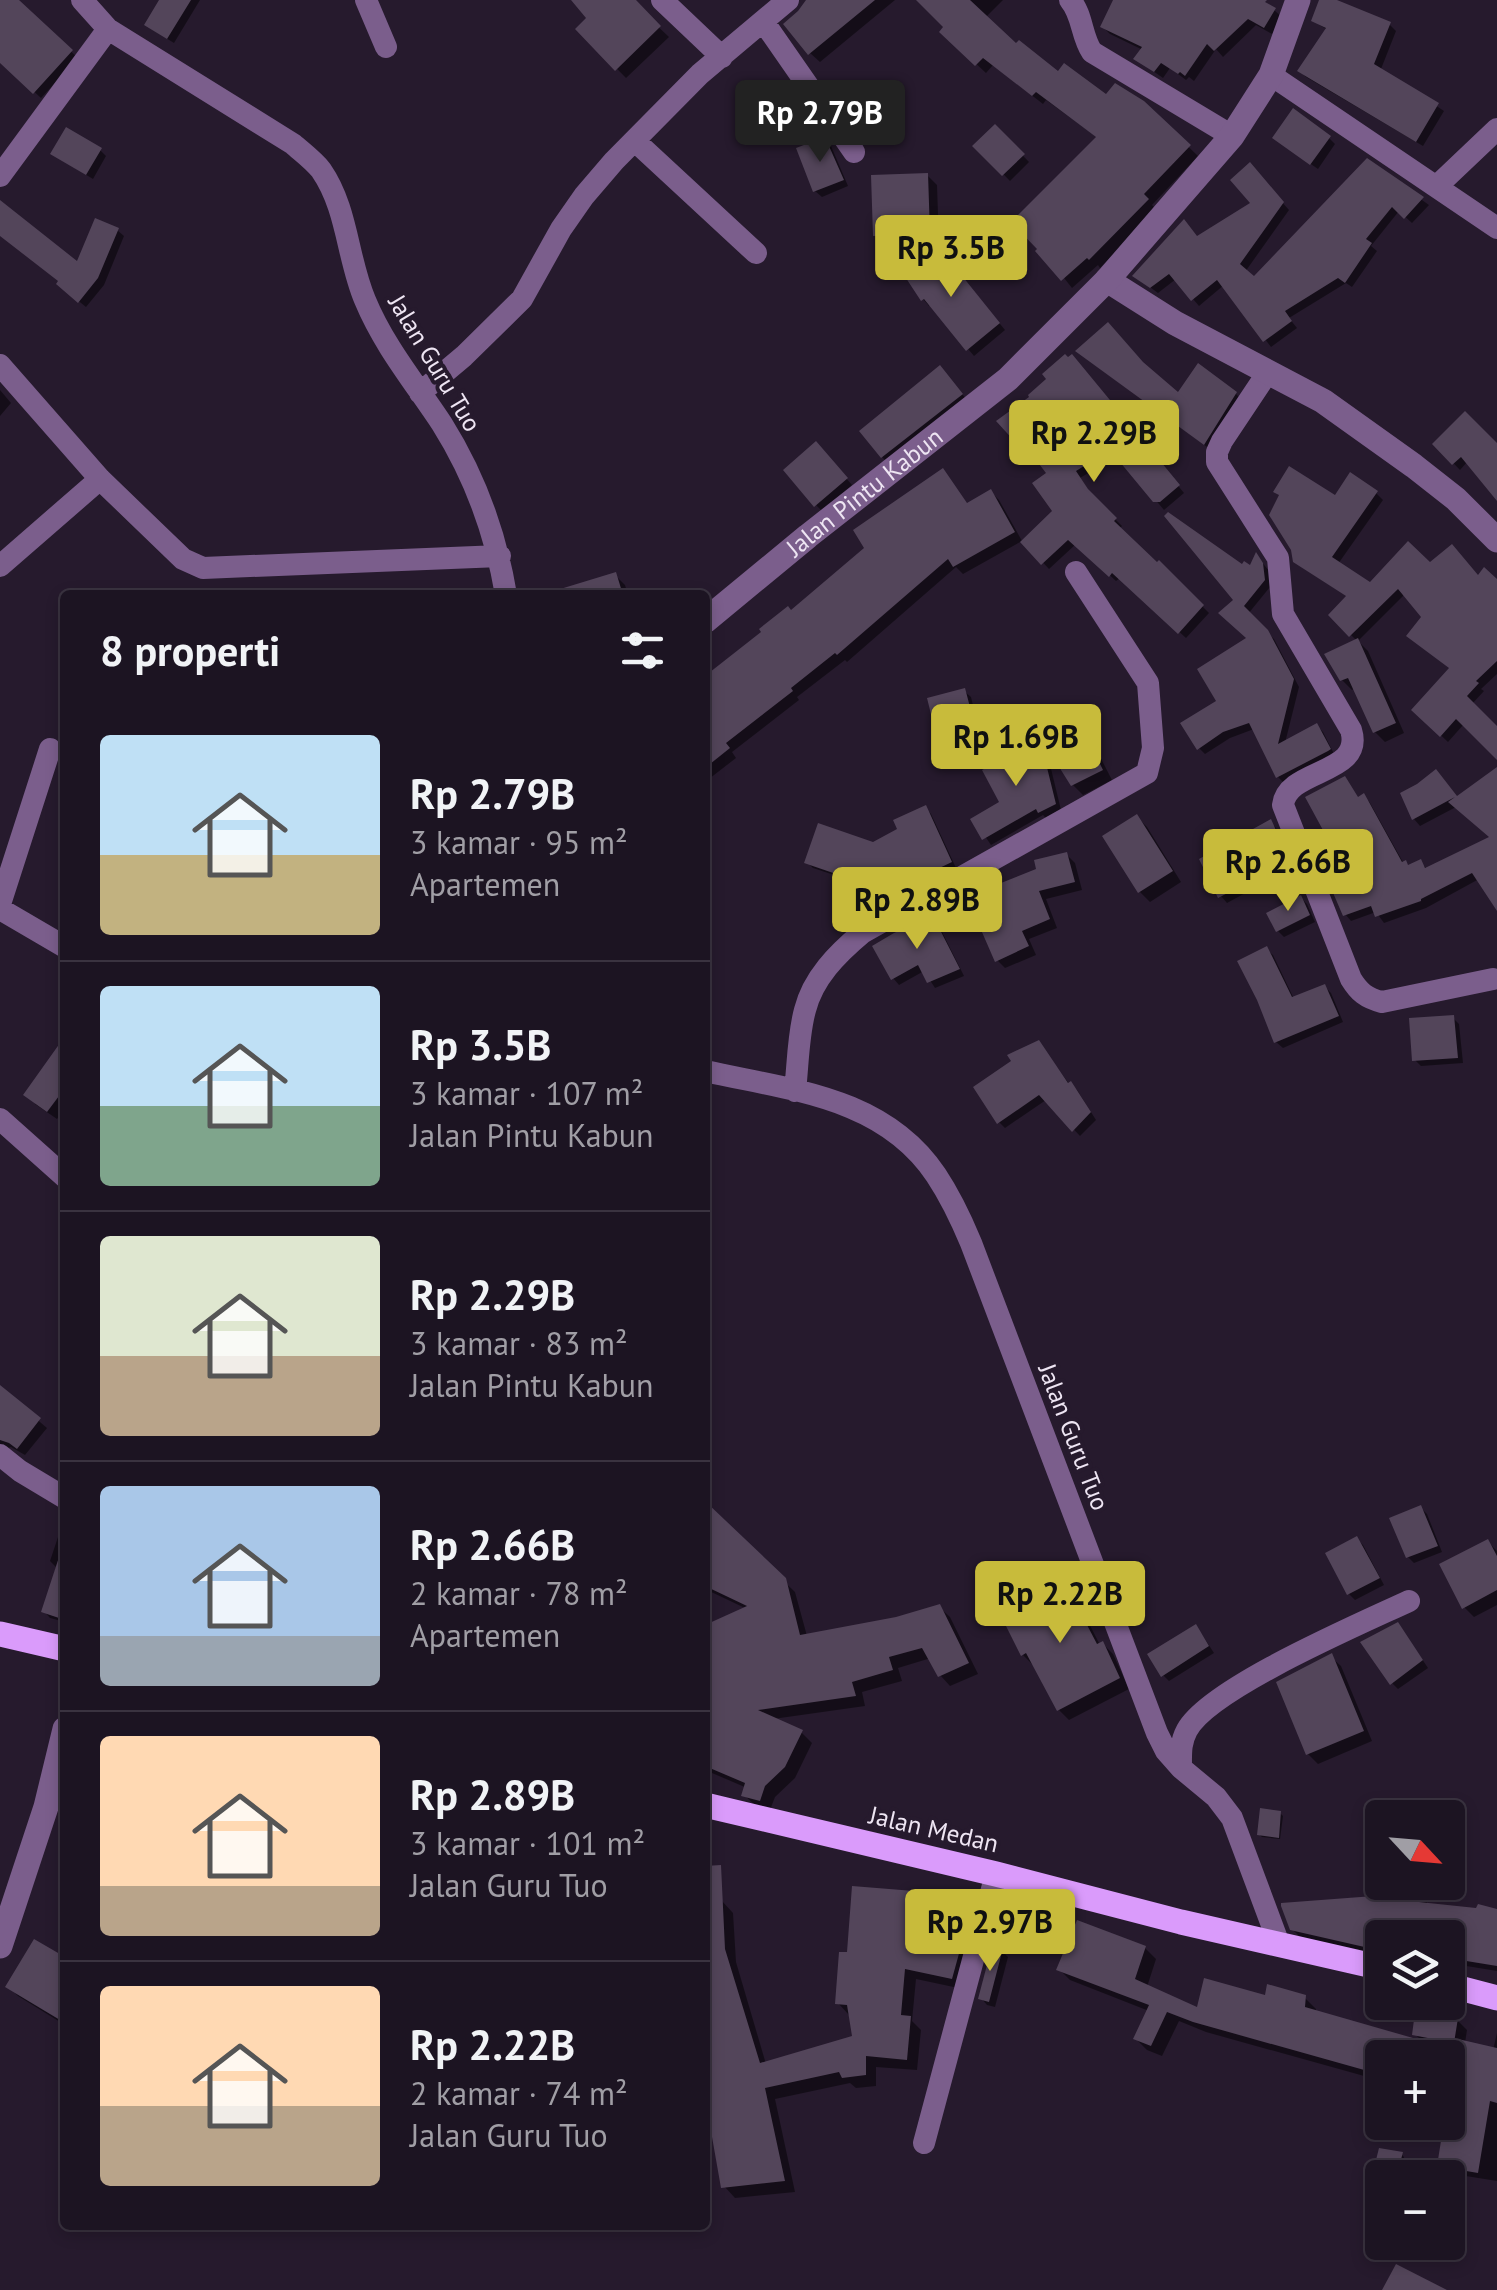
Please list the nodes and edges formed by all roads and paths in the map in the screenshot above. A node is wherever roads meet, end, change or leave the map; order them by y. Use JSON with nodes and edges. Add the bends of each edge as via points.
{"nodes":[{"id":1,"x":82,"y":0,"type":"edge"},
{"id":2,"x":366,"y":0,"type":"edge"},
{"id":3,"x":662,"y":0,"type":"edge"},
{"id":4,"x":788,"y":0,"type":"edge"},
{"id":5,"x":1070,"y":0,"type":"edge"},
{"id":6,"x":1298,"y":0,"type":"edge"},
{"id":7,"x":763,"y":22,"type":"junction"},
{"id":8,"x":108,"y":29,"type":"junction"},
{"id":9,"x":386,"y":46,"type":"dead end"},
{"id":10,"x":722,"y":57,"type":"junction"},
{"id":11,"x":1270,"y":76,"type":"junction"},
{"id":12,"x":1497,"y":128,"type":"edge"},
{"id":13,"x":1232,"y":136,"type":"junction"},
{"id":14,"x":635,"y":141,"type":"junction"},
{"id":15,"x":854,"y":152,"type":"dead end"},
{"id":16,"x":0,"y":176,"type":"edge"},
{"id":17,"x":1437,"y":186,"type":"junction"},
{"id":18,"x":1497,"y":228,"type":"edge"},
{"id":19,"x":756,"y":253,"type":"dead end"},
{"id":20,"x":1107,"y":280,"type":"junction"},
{"id":21,"x":0,"y":365,"type":"edge"},
{"id":22,"x":1268,"y":372,"type":"junction"},
{"id":23,"x":420,"y":393,"type":"junction"},
{"id":24,"x":100,"y":479,"type":"junction"},
{"id":25,"x":1497,"y":540,"type":"edge"},
{"id":26,"x":500,"y":556,"type":"junction"},
{"id":27,"x":0,"y":566,"type":"edge"},
{"id":28,"x":1076,"y":572,"type":"dead end"},
{"id":29,"x":505,"y":590,"type":"edge"},
{"id":30,"x":710,"y":617,"type":"edge"},
{"id":31,"x":50,"y":749,"type":"dead end"},
{"id":32,"x":0,"y":907,"type":"edge"},
{"id":33,"x":60,"y":944,"type":"edge"},
{"id":34,"x":1493,"y":979,"type":"dead end"},
{"id":35,"x":710,"y":1072,"type":"edge"},
{"id":36,"x":795,"y":1090,"type":"junction"},
{"id":37,"x":0,"y":1119,"type":"edge"},
{"id":38,"x":60,"y":1173,"type":"edge"},
{"id":39,"x":0,"y":1455,"type":"edge"},
{"id":40,"x":60,"y":1495,"type":"edge"},
{"id":41,"x":1408,"y":1601,"type":"dead end"},
{"id":42,"x":0,"y":1634,"type":"edge"},
{"id":43,"x":60,"y":1648,"type":"edge"},
{"id":44,"x":60,"y":1749,"type":"edge"},
{"id":45,"x":1182,"y":1768,"type":"junction"},
{"id":46,"x":710,"y":1806,"type":"edge"},
{"id":47,"x":996,"y":1874,"type":"junction"},
{"id":48,"x":5,"y":1911,"type":"edge"},
{"id":49,"x":1279,"y":1944,"type":"junction"},
{"id":50,"x":0,"y":1946,"type":"edge"},
{"id":51,"x":1365,"y":1964,"type":"edge"},
{"id":52,"x":1465,"y":1990,"type":"edge"},
{"id":53,"x":1497,"y":1998,"type":"edge"},
{"id":54,"x":924,"y":2143,"type":"dead end"}],
"edges":[{"from":1,"to":8,"type":"street","name":"Jalan Guru Tuo"},
{"from":2,"to":9,"type":"street"},
{"from":3,"to":10,"type":"street"},
{"from":4,"to":7,"type":"street"},
{"from":5,"to":13,"type":"street","via":[[1092,52]]},
{"from":6,"to":11,"type":"street","name":"Jalan Pintu Kabun"},
{"from":7,"to":10,"type":"street"},
{"from":7,"to":15,"type":"street"},
{"from":8,"to":16,"type":"street"},
{"from":8,"to":23,"type":"street","name":"Jalan Guru Tuo","via":[[318,166],[335,194],[364,297]]},
{"from":10,"to":14,"type":"street"},
{"from":11,"to":13,"type":"street","name":"Jalan Pintu Kabun"},
{"from":11,"to":17,"type":"street"},
{"from":12,"to":17,"type":"street"},
{"from":13,"to":20,"type":"street","name":"Jalan Pintu Kabun"},
{"from":14,"to":19,"type":"street"},
{"from":14,"to":23,"type":"street","via":[[560,229],[522,299]]},
{"from":17,"to":18,"type":"street"},
{"from":20,"to":22,"type":"street"},
{"from":20,"to":30,"type":"street","name":"Jalan Pintu Kabun","via":[[1008,379]]},
{"from":21,"to":24,"type":"street"},
{"from":22,"to":25,"type":"street","via":[[1375,437]]},
{"from":22,"to":34,"type":"street","via":[[1222,441],[1217,462],[1278,558],[1282,614],[1354,740],[1344,760],[1293,786],[1283,805],[1359,992],[1382,1002]]},
{"from":23,"to":26,"type":"street","name":"Jalan Guru Tuo","via":[[474,485]]},
{"from":24,"to":26,"type":"street","via":[[183,560],[202,568]]},
{"from":24,"to":27,"type":"street"},
{"from":26,"to":29,"type":"street","name":"Jalan Guru Tuo"},
{"from":28,"to":36,"type":"street","via":[[1148,683],[1152,748],[1146,773],[862,933],[838,954],[805,1009]]},
{"from":31,"to":32,"type":"street"},
{"from":32,"to":33,"type":"street"},
{"from":35,"to":36,"type":"street","name":"Jalan Guru Tuo"},
{"from":36,"to":45,"type":"street","name":"Jalan Guru Tuo","via":[[885,1123],[934,1172],[954,1206],[1157,1733]]},
{"from":37,"to":38,"type":"street"},
{"from":39,"to":40,"type":"street"},
{"from":41,"to":45,"type":"street","via":[[1261,1673],[1198,1715],[1181,1746]]},
{"from":42,"to":43,"type":"main road"},
{"from":44,"to":48,"type":"street","via":[[46,1806]]},
{"from":45,"to":49,"type":"street","name":"Jalan Guru Tuo","via":[[1232,1818]]},
{"from":46,"to":47,"type":"main road","name":"Jalan Medan"},
{"from":47,"to":49,"type":"main road","name":"Jalan Medan"},
{"from":47,"to":54,"type":"street"},
{"from":48,"to":50,"type":"street"},
{"from":49,"to":51,"type":"main road","name":"Jalan Medan"},
{"from":52,"to":53,"type":"main road"}]}
